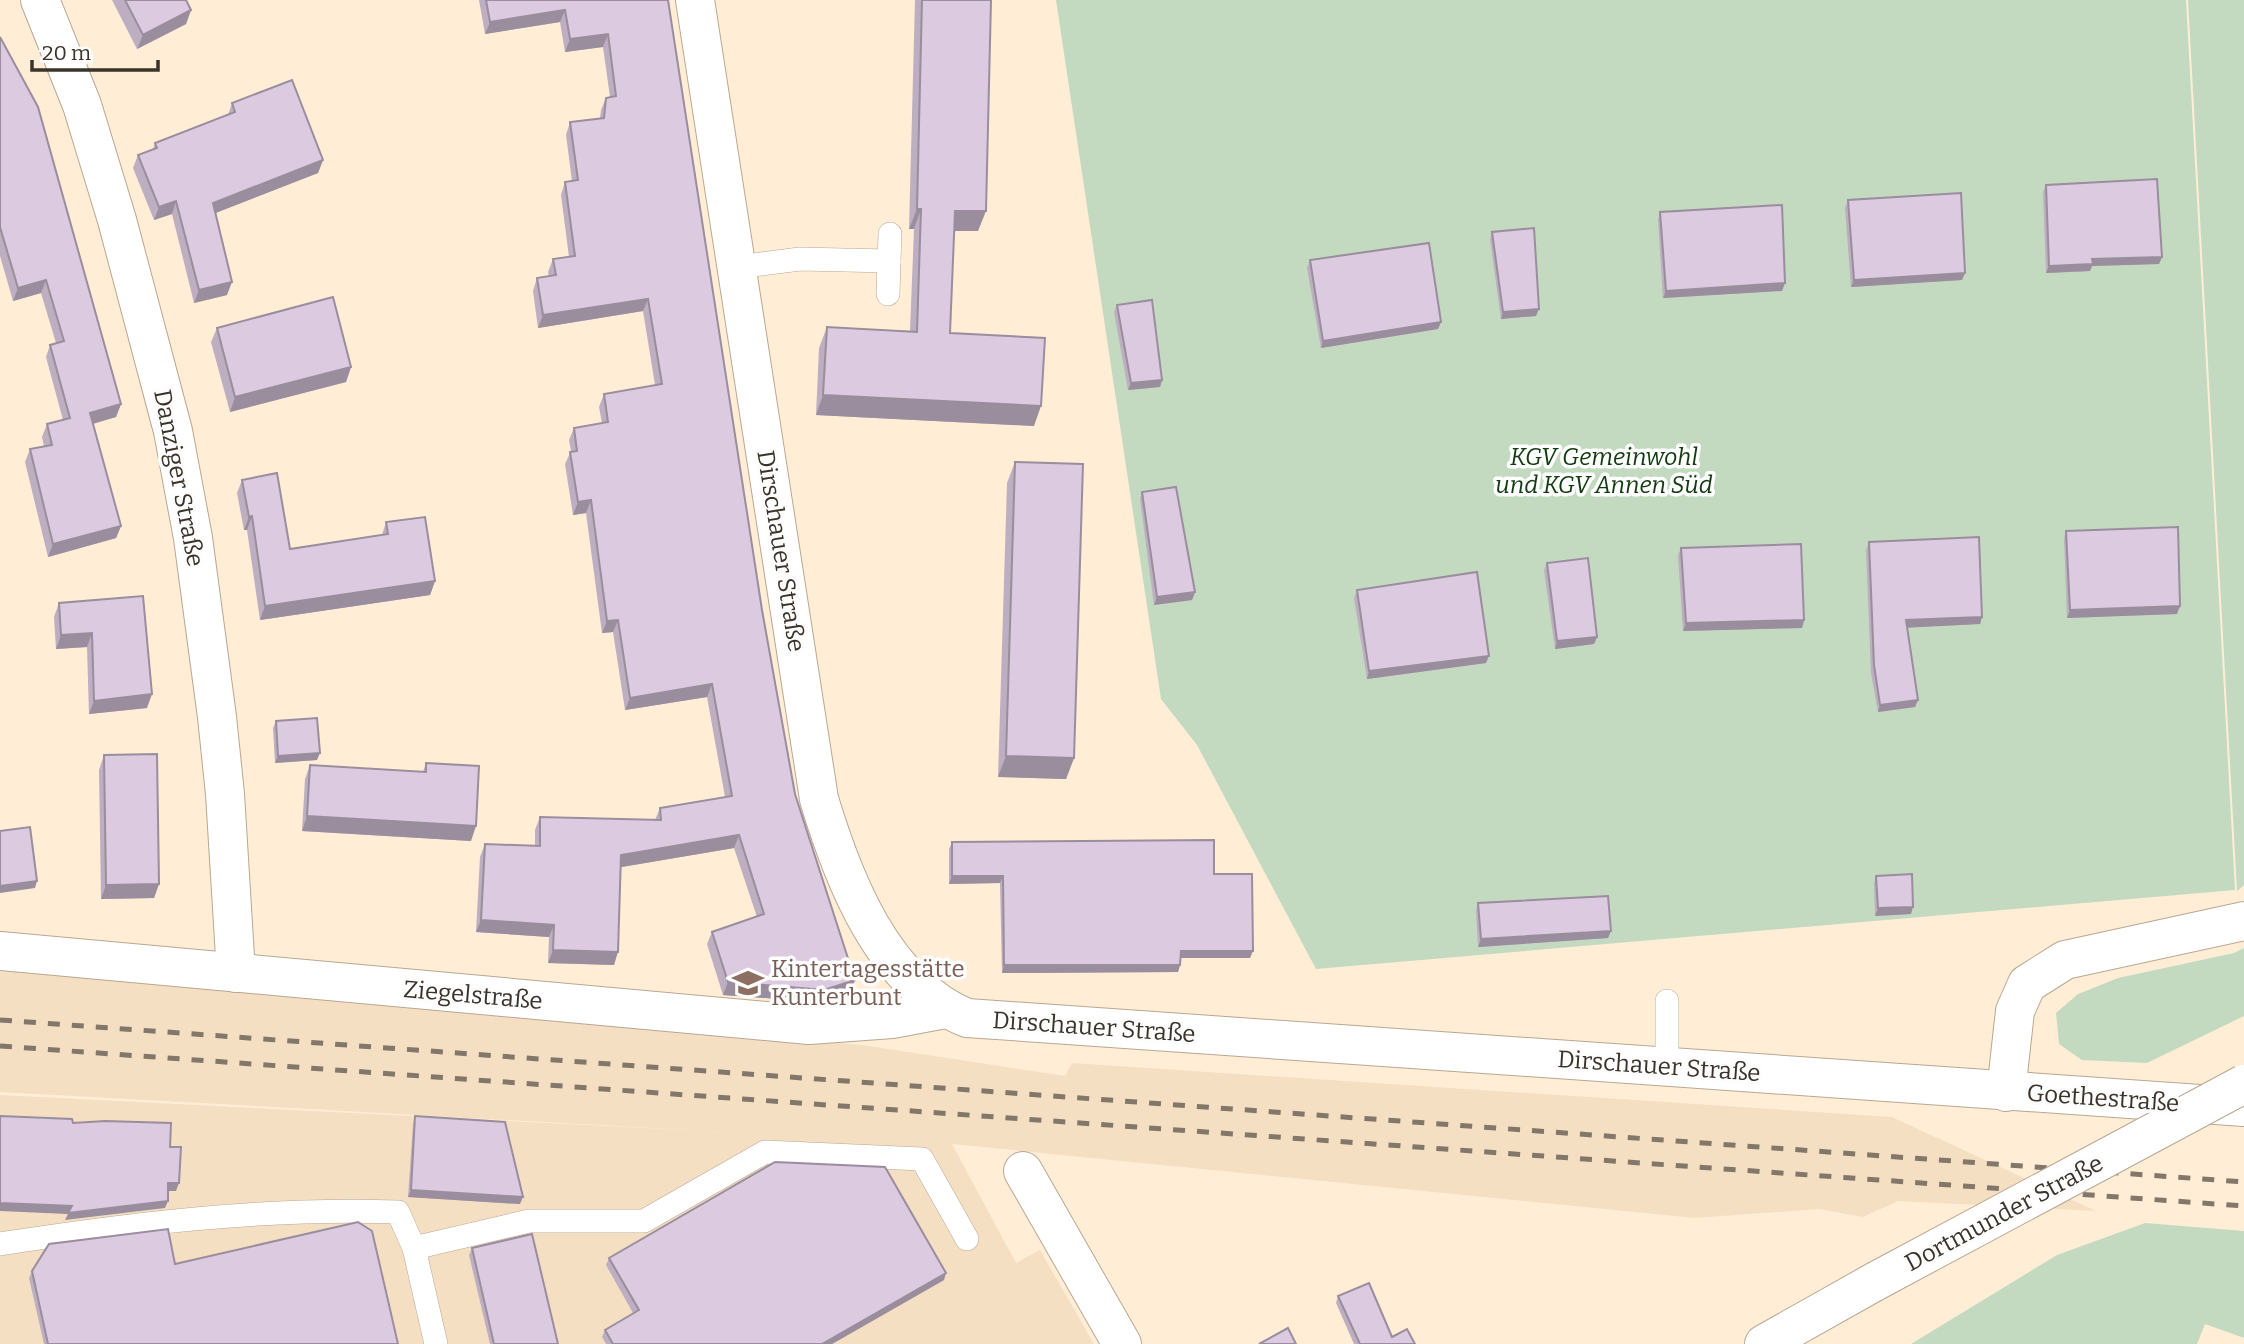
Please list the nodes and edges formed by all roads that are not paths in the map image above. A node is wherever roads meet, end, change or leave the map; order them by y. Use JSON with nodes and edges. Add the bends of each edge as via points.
{"nodes":[{"id":1,"x":40,"y":0,"type":"edge"},
{"id":2,"x":695,"y":0,"type":"edge"},
{"id":3,"x":890,"y":234,"type":"dead end"},
{"id":4,"x":889,"y":261,"type":"junction"},
{"id":5,"x":737,"y":267,"type":"junction"},
{"id":6,"x":888,"y":294,"type":"dead end"},
{"id":7,"x":2244,"y":921,"type":"edge"},
{"id":8,"x":0,"y":951,"type":"edge"},
{"id":9,"x":236,"y":974,"type":"junction"},
{"id":10,"x":1667,"y":1001,"type":"dead end"},
{"id":11,"x":945,"y":1009,"type":"junction"},
{"id":12,"x":1667,"y":1067,"type":"junction"},
{"id":13,"x":2244,"y":1084,"type":"edge"},
{"id":14,"x":2006,"y":1092,"type":"junction"},
{"id":15,"x":2244,"y":1107,"type":"edge"},
{"id":16,"x":1023,"y":1171,"type":"dead end"},
{"id":17,"x":967,"y":1239,"type":"dead end"},
{"id":18,"x":0,"y":1244,"type":"edge"},
{"id":19,"x":414,"y":1248,"type":"junction"},
{"id":20,"x":436,"y":1344,"type":"edge"},
{"id":21,"x":1122,"y":1344,"type":"edge"},
{"id":22,"x":1764,"y":1344,"type":"edge"}],
"edges":[{"from":1,"to":9,"type":"street","name":"Danziger Straße","via":[[82,106],[173,431],[217,717]]},
{"from":2,"to":5,"type":"street","name":"Dirschauer Straße"},
{"from":3,"to":4,"type":"lane"},
{"from":4,"to":5,"type":"lane","via":[[800,259]]},
{"from":4,"to":6,"type":"lane"},
{"from":5,"to":11,"type":"street","name":"Dirschauer Straße","via":[[819,799],[848,884],[869,924],[901,967]]},
{"from":7,"to":14,"type":"street","name":"Goethestraße","via":[[2065,960],[2027,984],[2015,1011]]},
{"from":8,"to":9,"type":"street","name":"Ziegelstraße"},
{"from":9,"to":11,"type":"street","name":"Ziegelstraße","via":[[808,1025],[892,1019]]},
{"from":10,"to":12,"type":"lane"},
{"from":11,"to":12,"type":"street","name":"Dirschauer Straße","via":[[967,1018]]},
{"from":12,"to":14,"type":"street","name":"Dirschauer Straße"},
{"from":13,"to":22,"type":"street","name":"Dortmunder Straße","bridge":true},
{"from":14,"to":15,"type":"street","name":"Goethestraße"},
{"from":16,"to":21,"type":"street"},
{"from":17,"to":19,"type":"lane","via":[[922,1159],[765,1152],[644,1221],[529,1221]]},
{"from":18,"to":19,"type":"lane","via":[[63,1234],[342,1209],[397,1212]]},
{"from":19,"to":20,"type":"lane"}]}
